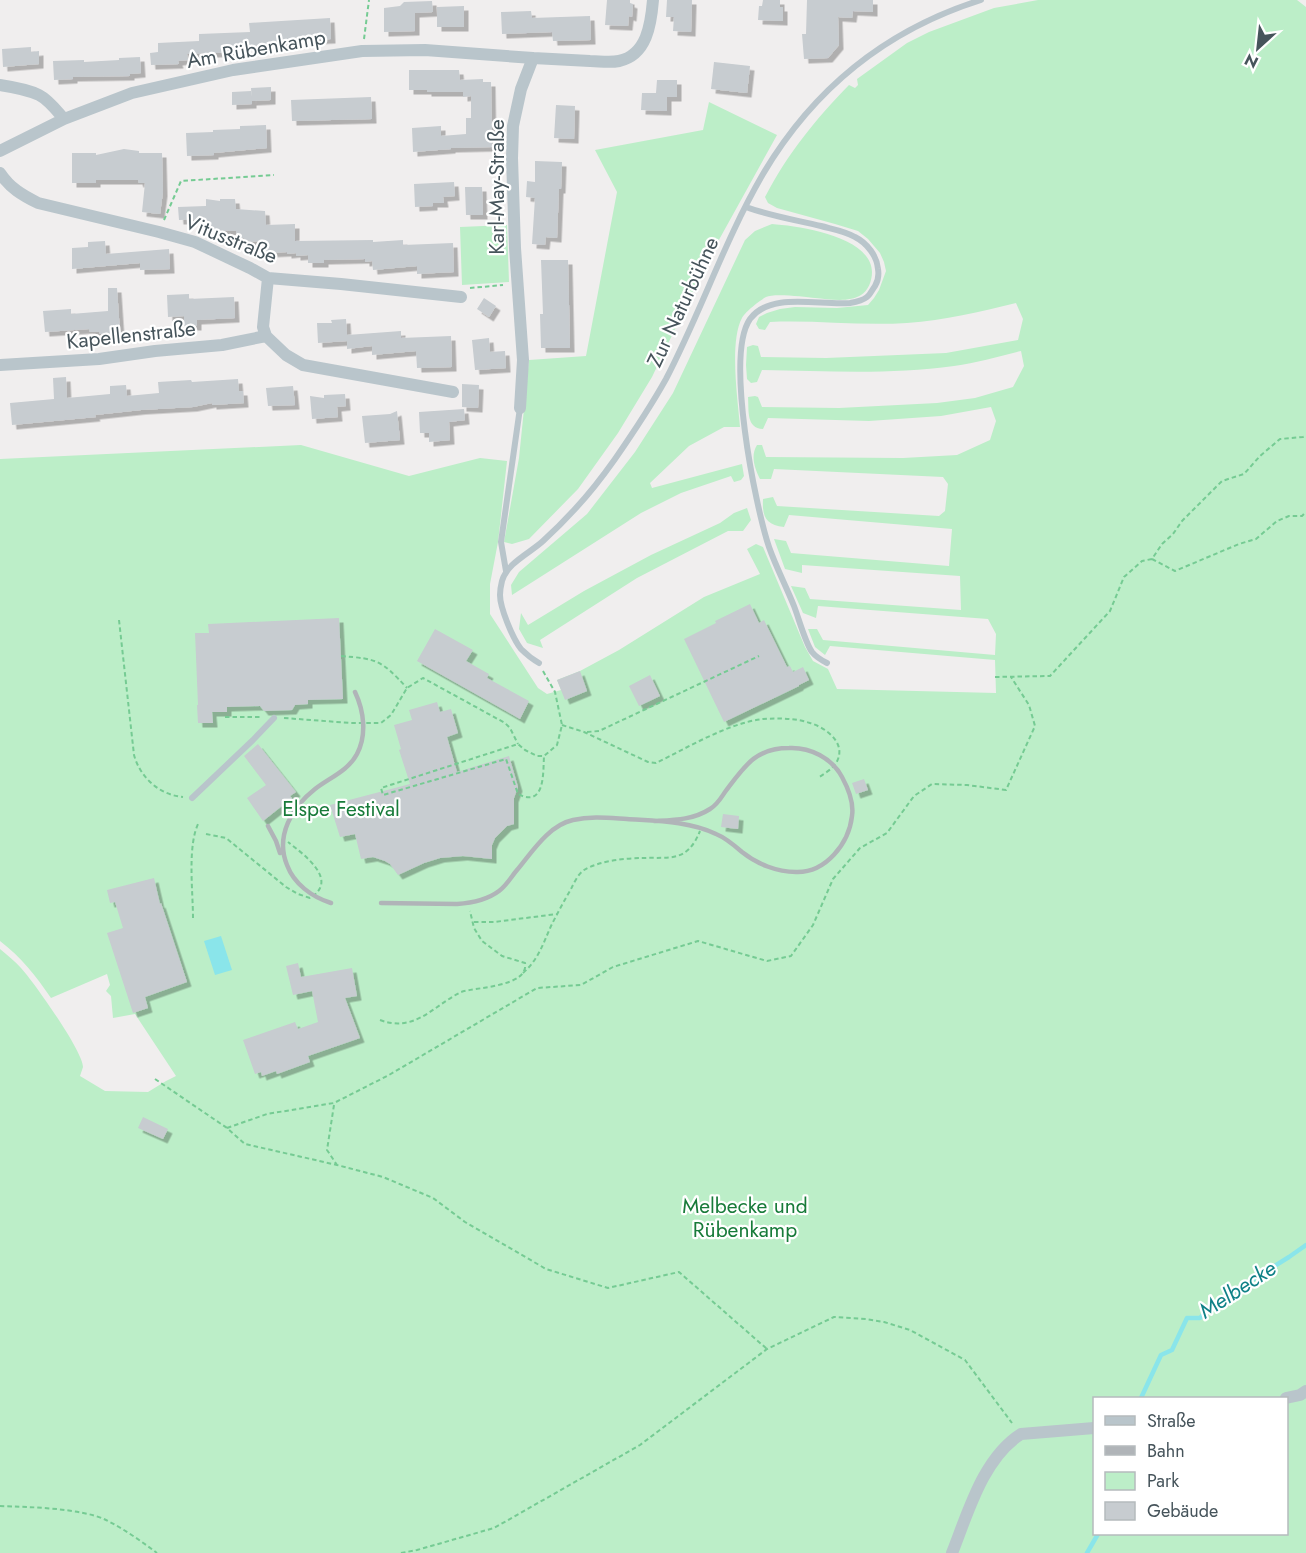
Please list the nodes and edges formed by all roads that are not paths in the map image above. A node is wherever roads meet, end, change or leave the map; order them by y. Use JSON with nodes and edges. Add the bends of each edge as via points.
{"nodes":[{"id":1,"x":653,"y":0,"type":"edge"},
{"id":2,"x":981,"y":0,"type":"edge"},
{"id":3,"x":533,"y":58,"type":"junction"},
{"id":4,"x":0,"y":85,"type":"edge"},
{"id":5,"x":64,"y":119,"type":"junction"},
{"id":6,"x":0,"y":152,"type":"edge"},
{"id":7,"x":0,"y":173,"type":"edge"},
{"id":8,"x":746,"y":207,"type":"junction"},
{"id":9,"x":268,"y":278,"type":"junction"},
{"id":10,"x":461,"y":297,"type":"road end"},
{"id":11,"x":266,"y":336,"type":"junction"},
{"id":12,"x":0,"y":365,"type":"edge"},
{"id":13,"x":453,"y":392,"type":"dead end"},
{"id":14,"x":520,"y":408,"type":"joint"},
{"id":15,"x":506,"y":571,"type":"junction"},
{"id":16,"x":539,"y":663,"type":"road end"},
{"id":17,"x":827,"y":663,"type":"dead end"},
{"id":18,"x":274,"y":718,"type":"road end"},
{"id":19,"x":192,"y":798,"type":"road end"},
{"id":20,"x":1306,"y":1391,"type":"edge"},
{"id":21,"x":1288,"y":1398,"type":"edge"},
{"id":22,"x":1093,"y":1428,"type":"edge"},
{"id":23,"x":952,"y":1553,"type":"edge"}],
"edges":[{"from":1,"to":3,"type":"street","via":[[644,42],[627,58],[613,62]]},
{"from":2,"to":8,"type":"lane","name":"Zur Naturbühne","via":[[903,33],[843,76],[787,138]]},
{"from":3,"to":5,"type":"street","name":"Am Rübenkamp","via":[[425,50],[362,51],[233,70],[132,93]]},
{"from":3,"to":14,"type":"street","name":"Karl-May-Straße","via":[[521,88],[513,126],[523,360]]},
{"from":4,"to":5,"type":"street","via":[[39,95]]},
{"from":5,"to":6,"type":"street","name":"Am Rübenkamp"},
{"from":7,"to":9,"type":"street","name":"Vitusstraße","via":[[20,194],[38,203],[195,242]]},
{"from":8,"to":15,"type":"lane","name":"Zur Naturbühne","via":[[669,373],[630,436],[577,506],[543,542]]},
{"from":8,"to":17,"type":"lane","via":[[856,237],[868,246],[878,265],[876,282],[864,299],[768,306],[749,321],[741,345],[748,456],[758,510],[810,648]]},
{"from":9,"to":10,"type":"street","name":"Vitusstraße"},
{"from":9,"to":11,"type":"street","via":[[263,327]]},
{"from":11,"to":12,"type":"street","name":"Kapellenstraße","via":[[99,359]]},
{"from":11,"to":13,"type":"street","via":[[303,365]]},
{"from":14,"to":15,"type":"lane","via":[[501,542]]},
{"from":15,"to":16,"type":"lane","via":[[500,596],[504,612],[519,647]]},
{"from":18,"to":19,"type":"lane"},
{"from":20,"to":21,"type":"street"},
{"from":22,"to":23,"type":"street","via":[[1021,1434],[1012,1440],[992,1462]]}]}
